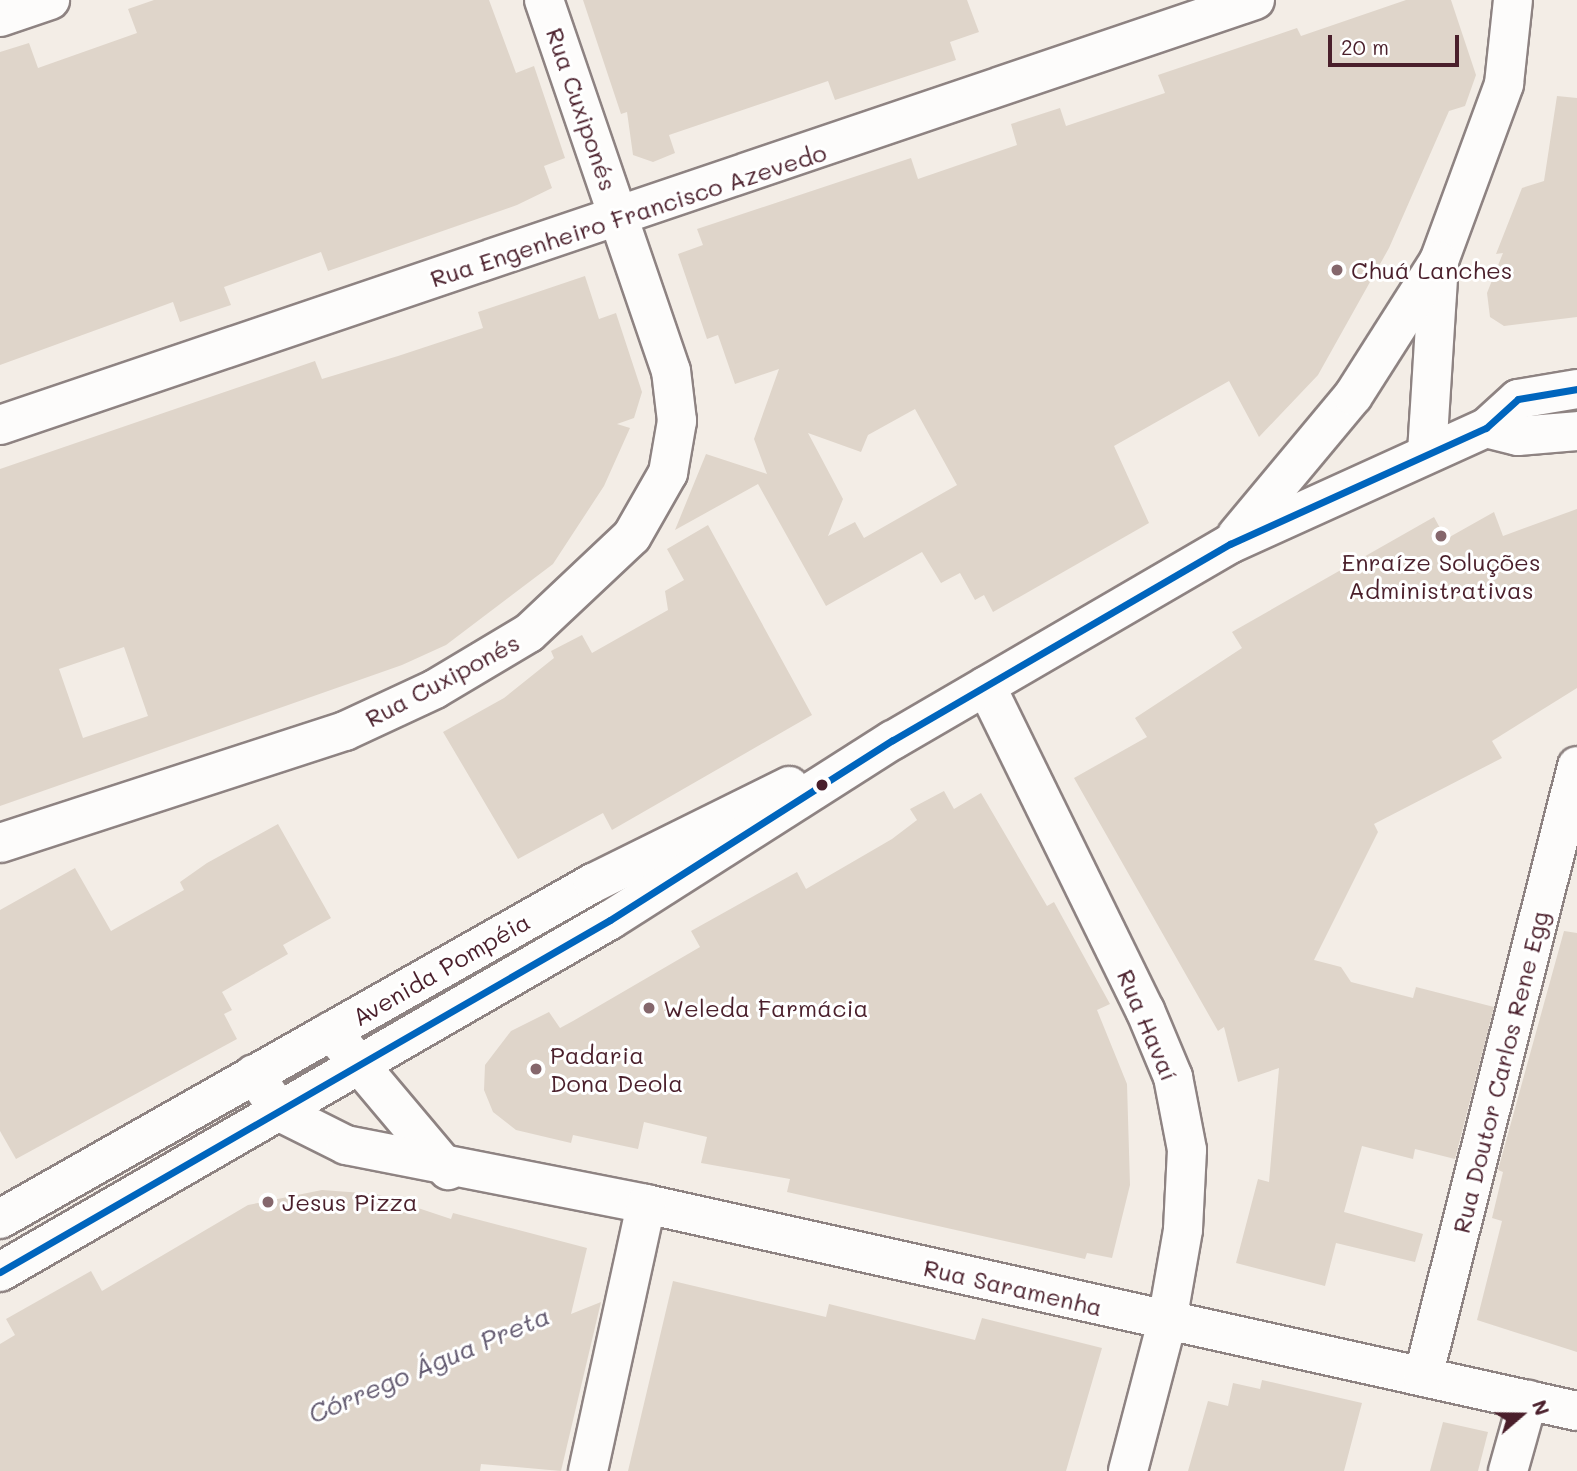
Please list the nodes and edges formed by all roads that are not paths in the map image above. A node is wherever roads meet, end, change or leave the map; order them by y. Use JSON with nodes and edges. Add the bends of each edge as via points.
{"nodes":[{"id":1,"x":50,"y":0,"type":"edge"},
{"id":2,"x":544,"y":0,"type":"edge"},
{"id":3,"x":1255,"y":0,"type":"edge"},
{"id":4,"x":1513,"y":0,"type":"edge"},
{"id":5,"x":0,"y":17,"type":"edge"},
{"id":6,"x":620,"y":219,"type":"junction"},
{"id":7,"x":1439,"y":261,"type":"junction"},
{"id":8,"x":1577,"y":389,"type":"edge"},
{"id":9,"x":0,"y":425,"type":"edge"},
{"id":10,"x":1486,"y":428,"type":"junction"},
{"id":11,"x":1577,"y":431,"type":"edge"},
{"id":12,"x":1427,"y":453,"type":"junction"},
{"id":13,"x":1230,"y":544,"type":"junction"},
{"id":14,"x":986,"y":686,"type":"junction"},
{"id":15,"x":893,"y":740,"type":"junction"},
{"id":16,"x":1571,"y":754,"type":"edge"},
{"id":17,"x":0,"y":844,"type":"edge"},
{"id":18,"x":331,"y":1031,"type":"junction"},
{"id":19,"x":357,"y":1068,"type":"junction"},
{"id":20,"x":254,"y":1074,"type":"junction"},
{"id":21,"x":280,"y":1112,"type":"junction"},
{"id":22,"x":448,"y":1170,"type":"junction"},
{"id":23,"x":646,"y":1204,"type":"junction"},
{"id":24,"x":0,"y":1219,"type":"edge"},
{"id":25,"x":0,"y":1272,"type":"edge"},
{"id":26,"x":1167,"y":1322,"type":"junction"},
{"id":27,"x":1423,"y":1377,"type":"junction"},
{"id":28,"x":1528,"y":1400,"type":"junction"},
{"id":29,"x":1577,"y":1411,"type":"edge"},
{"id":30,"x":588,"y":1471,"type":"edge"},
{"id":31,"x":1128,"y":1471,"type":"edge"},
{"id":32,"x":1508,"y":1471,"type":"edge"}],
"edges":[{"from":1,"to":5,"type":"street"},
{"from":2,"to":6,"type":"street","name":"Rua Cuxiponés"},
{"from":3,"to":6,"type":"street","name":"Rua Engenheiro Francisco Azevedo"},
{"from":4,"to":7,"type":"street","via":[[1504,84]]},
{"from":6,"to":9,"type":"street","name":"Rua Engenheiro Francisco Azevedo"},
{"from":6,"to":17,"type":"street","name":"Rua Cuxiponés","via":[[671,371],[677,421],[668,473],[632,536],[530,633],[435,689],[345,731]]},
{"from":7,"to":12,"type":"street"},
{"from":7,"to":13,"type":"street","via":[[1353,396]]},
{"from":8,"to":10,"type":"street","name":"Avenida Pompéia","via":[[1518,398]]},
{"from":10,"to":11,"type":"street","via":[[1518,436]]},
{"from":10,"to":12,"type":"street","name":"Avenida Pompéia"},
{"from":12,"to":13,"type":"street","name":"Avenida Pompéia"},
{"from":13,"to":14,"type":"street","name":"Avenida Pompéia"},
{"from":14,"to":15,"type":"street","name":"Avenida Pompéia"},
{"from":14,"to":26,"type":"street","name":"Rua Havaí","via":[[1172,1077],[1186,1150],[1183,1230]]},
{"from":15,"to":18,"type":"street","name":"Avenida Pompéia","via":[[706,822]]},
{"from":15,"to":19,"type":"street","name":"Avenida Pompéia","via":[[610,920]]},
{"from":16,"to":27,"type":"street","name":"Rua Doutor Carlos Rene Egg"},
{"from":18,"to":19,"type":"street"},
{"from":18,"to":20,"type":"street","name":"Avenida Pompéia"},
{"from":19,"to":21,"type":"street","name":"Avenida Pompéia"},
{"from":19,"to":22,"type":"street"},
{"from":20,"to":21,"type":"street","name":"Rua Saramenha"},
{"from":20,"to":24,"type":"street","name":"Avenida Pompéia"},
{"from":21,"to":22,"type":"street","name":"Rua Saramenha","via":[[346,1145]]},
{"from":21,"to":25,"type":"street","name":"Avenida Pompéia"},
{"from":22,"to":23,"type":"street","name":"Rua Saramenha"},
{"from":23,"to":26,"type":"street","name":"Rua Saramenha"},
{"from":23,"to":30,"type":"street"},
{"from":26,"to":27,"type":"street","name":"Rua Saramenha"},
{"from":26,"to":31,"type":"street","name":"Rua Havaí"},
{"from":27,"to":28,"type":"street","name":"Rua Saramenha"},
{"from":28,"to":29,"type":"street","name":"Rua Saramenha"},
{"from":28,"to":32,"type":"street"}]}
